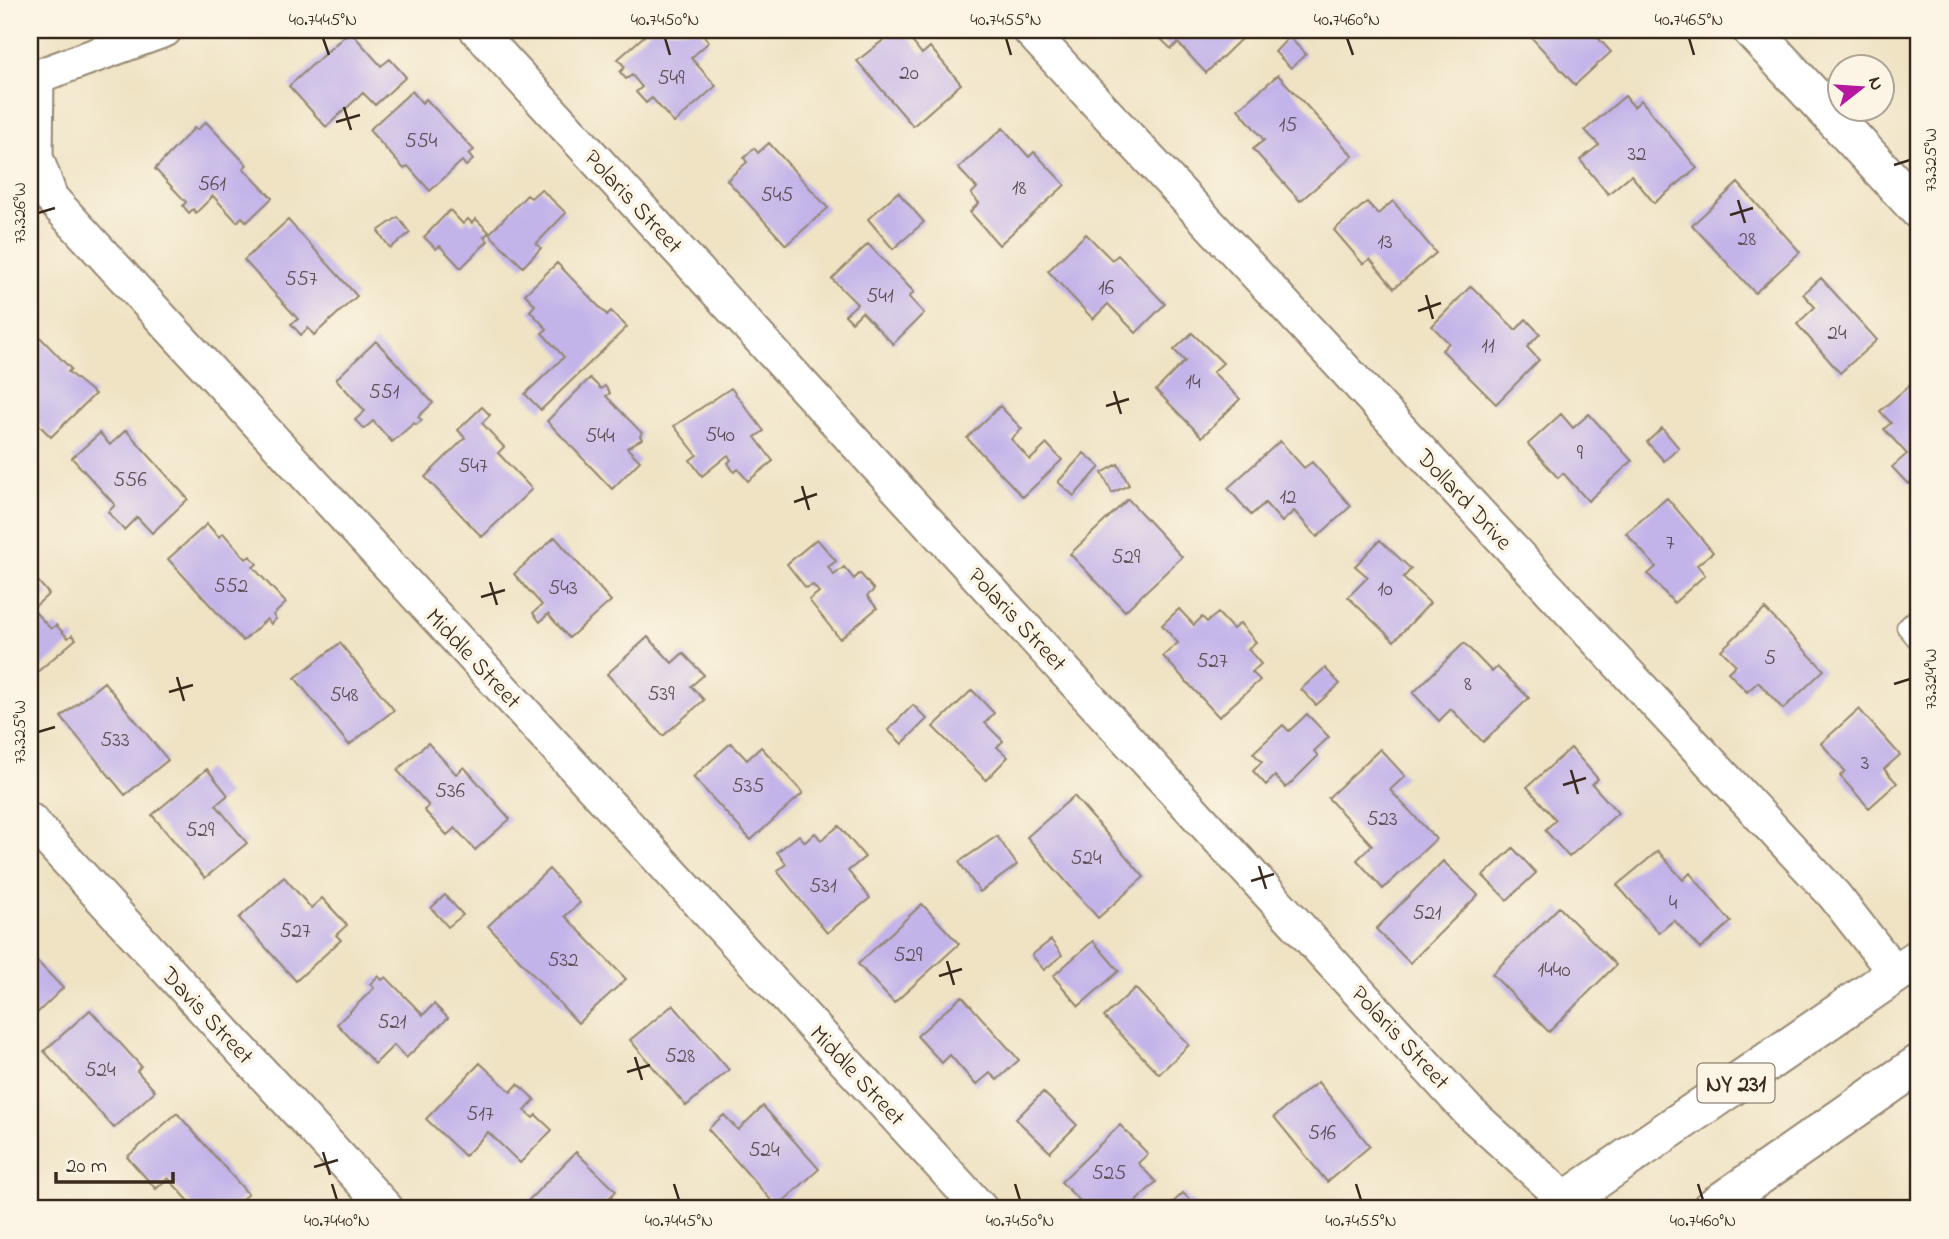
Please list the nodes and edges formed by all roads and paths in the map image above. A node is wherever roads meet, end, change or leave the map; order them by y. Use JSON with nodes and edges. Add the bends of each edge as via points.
{"nodes":[{"id":1,"x":165,"y":30,"type":"edge"},
{"id":2,"x":477,"y":30,"type":"edge"},
{"id":3,"x":1029,"y":30,"type":"edge"},
{"id":4,"x":1752,"y":30,"type":"edge"},
{"id":5,"x":33,"y":77,"type":"edge"},
{"id":6,"x":1919,"y":210,"type":"edge"},
{"id":7,"x":1919,"y":614,"type":"edge"},
{"id":8,"x":1919,"y":644,"type":"edge"},
{"id":9,"x":30,"y":820,"type":"edge"},
{"id":10,"x":1907,"y":965,"type":"edge"},
{"id":11,"x":1919,"y":1064,"type":"edge"},
{"id":12,"x":1560,"y":1205,"type":"edge"},
{"id":13,"x":387,"y":1209,"type":"edge"},
{"id":14,"x":981,"y":1209,"type":"edge"},
{"id":15,"x":1711,"y":1209,"type":"edge"}],
"edges":[{"from":1,"to":5,"type":"street"},
{"from":2,"to":12,"type":"street","name":"Polaris Street","via":[[1468,1111]]},
{"from":3,"to":10,"type":"street","name":"Dollard Drive","via":[[1834,895]]},
{"from":4,"to":6,"type":"main road"},
{"from":5,"to":14,"type":"street","name":"Middle Street","via":[[36,157],[51,198]]},
{"from":7,"to":8,"type":"lane","via":[[1905,627]]},
{"from":9,"to":13,"type":"street","name":"Davis Street"},
{"from":10,"to":12,"type":"main road","number":"NY 231"},
{"from":11,"to":15,"type":"main road"}]}
